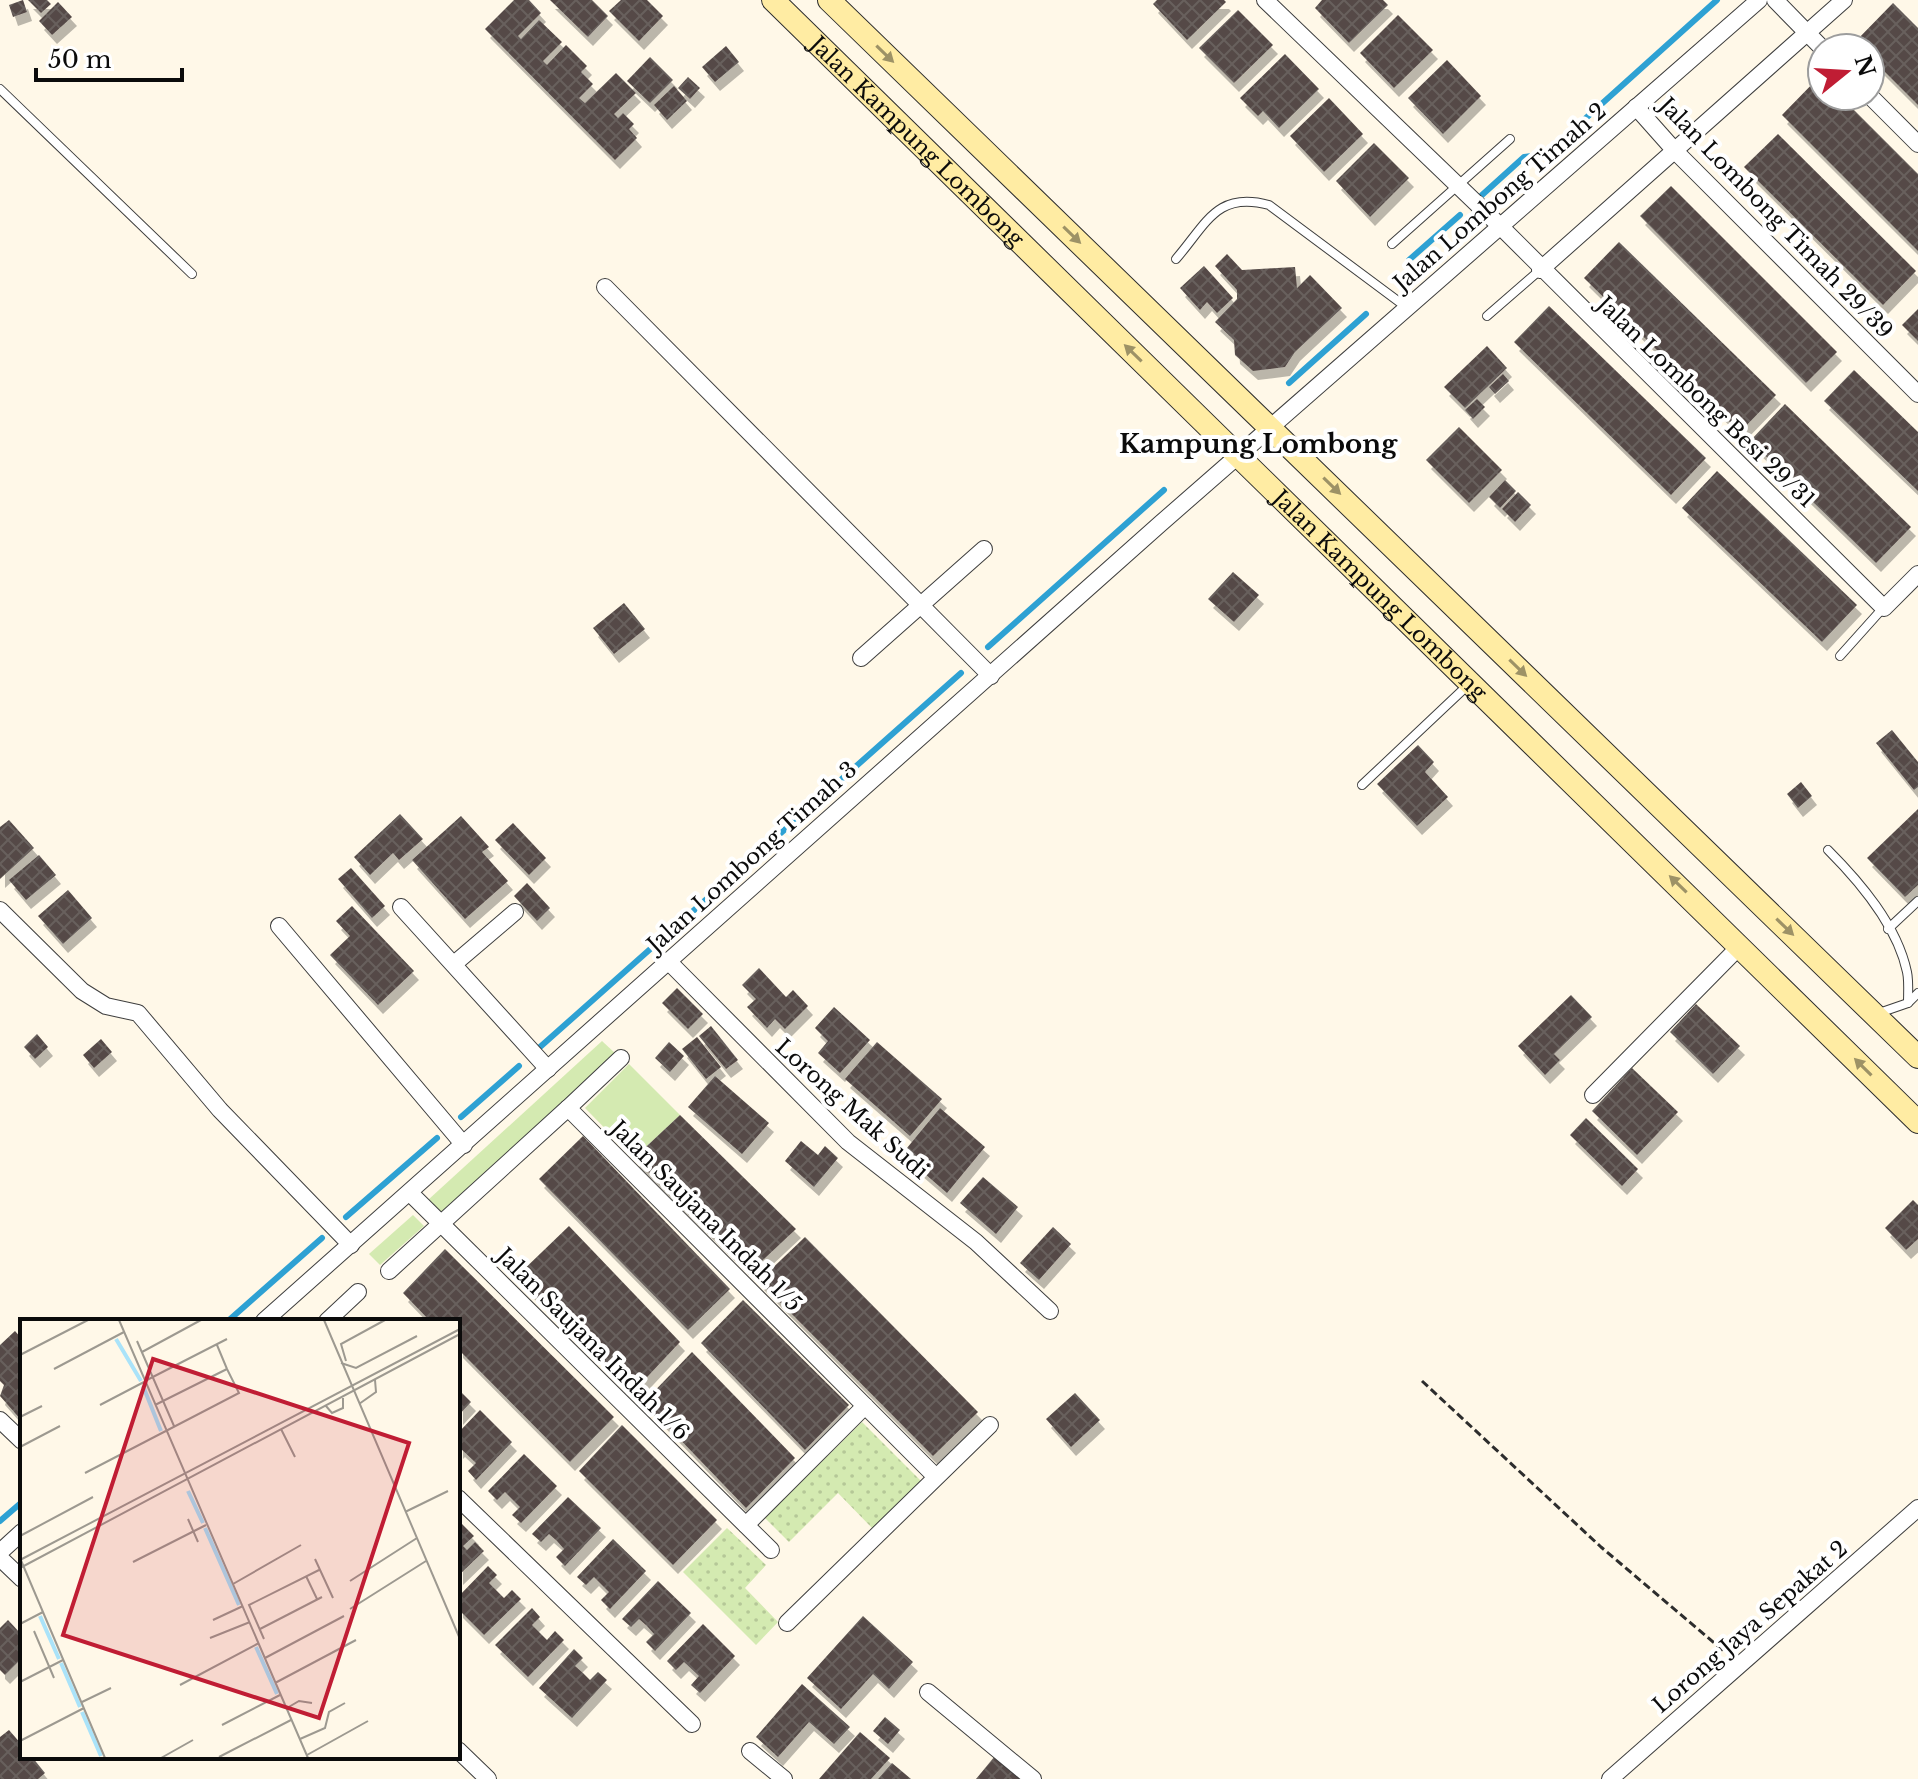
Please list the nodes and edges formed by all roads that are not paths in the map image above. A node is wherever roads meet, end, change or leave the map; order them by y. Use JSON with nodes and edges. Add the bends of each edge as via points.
{"nodes":[{"id":1,"x":773,"y":0,"type":"edge"},
{"id":2,"x":829,"y":0,"type":"edge"},
{"id":3,"x":1265,"y":0,"type":"edge"},
{"id":4,"x":1759,"y":0,"type":"edge"},
{"id":5,"x":1775,"y":0,"type":"edge"},
{"id":6,"x":1844,"y":0,"type":"edge"},
{"id":7,"x":1806,"y":32,"type":"edge"},
{"id":8,"x":1808,"y":32,"type":"edge"},
{"id":9,"x":1806,"y":34,"type":"edge"},
{"id":10,"x":0,"y":89,"type":"edge"},
{"id":11,"x":1636,"y":107,"type":"junction"},
{"id":12,"x":1886,"y":112,"type":"edge"},
{"id":13,"x":1510,"y":139,"type":"dead end"},
{"id":14,"x":1918,"y":144,"type":"edge"},
{"id":15,"x":1676,"y":152,"type":"junction"},
{"id":16,"x":1455,"y":184,"type":"junction"},
{"id":17,"x":1500,"y":226,"type":"junction"},
{"id":18,"x":1392,"y":244,"type":"dead end"},
{"id":19,"x":1176,"y":259,"type":"dead end"},
{"id":20,"x":1540,"y":270,"type":"junction"},
{"id":21,"x":192,"y":274,"type":"dead end"},
{"id":22,"x":605,"y":287,"type":"dead end"},
{"id":23,"x":1407,"y":308,"type":"junction"},
{"id":24,"x":1487,"y":316,"type":"dead end"},
{"id":25,"x":1918,"y":394,"type":"edge"},
{"id":26,"x":1271,"y":427,"type":"junction"},
{"id":27,"x":1238,"y":456,"type":"junction"},
{"id":28,"x":984,"y":549,"type":"dead end"},
{"id":29,"x":1918,"y":574,"type":"edge"},
{"id":30,"x":921,"y":605,"type":"junction"},
{"id":31,"x":1884,"y":608,"type":"junction"},
{"id":32,"x":1840,"y":656,"type":"dead end"},
{"id":33,"x":861,"y":658,"type":"dead end"},
{"id":34,"x":991,"y":676,"type":"junction"},
{"id":35,"x":1471,"y":682,"type":"junction"},
{"id":36,"x":1362,"y":785,"type":"dead end"},
{"id":37,"x":1828,"y":850,"type":"dead end"},
{"id":38,"x":1918,"y":901,"type":"edge"},
{"id":39,"x":401,"y":907,"type":"dead end"},
{"id":40,"x":0,"y":910,"type":"edge"},
{"id":41,"x":515,"y":912,"type":"dead end"},
{"id":42,"x":279,"y":926,"type":"dead end"},
{"id":43,"x":1888,"y":929,"type":"junction"},
{"id":44,"x":1740,"y":946,"type":"junction"},
{"id":45,"x":668,"y":961,"type":"junction"},
{"id":46,"x":454,"y":964,"type":"junction"},
{"id":47,"x":1918,"y":993,"type":"edge"},
{"id":48,"x":1908,"y":1003,"type":"junction"},
{"id":49,"x":1875,"y":1015,"type":"junction"},
{"id":50,"x":1918,"y":1057,"type":"edge"},
{"id":51,"x":621,"y":1058,"type":"dead end"},
{"id":52,"x":548,"y":1069,"type":"junction"},
{"id":53,"x":1593,"y":1095,"type":"dead end"},
{"id":54,"x":568,"y":1108,"type":"junction"},
{"id":55,"x":1918,"y":1122,"type":"edge"},
{"id":56,"x":464,"y":1145,"type":"junction"},
{"id":57,"x":410,"y":1193,"type":"junction"},
{"id":58,"x":440,"y":1224,"type":"junction"},
{"id":59,"x":351,"y":1245,"type":"junction"},
{"id":60,"x":389,"y":1271,"type":"dead end"},
{"id":61,"x":358,"y":1292,"type":"dead end"},
{"id":62,"x":1050,"y":1311,"type":"dead end"},
{"id":63,"x":269,"y":1319,"type":"edge"},
{"id":64,"x":329,"y":1319,"type":"edge"},
{"id":65,"x":865,"y":1406,"type":"junction"},
{"id":66,"x":0,"y":1420,"type":"edge"},
{"id":67,"x":990,"y":1425,"type":"dead end"},
{"id":68,"x":20,"y":1439,"type":"edge"},
{"id":69,"x":935,"y":1476,"type":"junction"},
{"id":70,"x":460,"y":1500,"type":"edge"},
{"id":71,"x":1918,"y":1508,"type":"edge"},
{"id":72,"x":746,"y":1525,"type":"junction"},
{"id":73,"x":20,"y":1534,"type":"edge"},
{"id":74,"x":771,"y":1550,"type":"dead end"},
{"id":75,"x":0,"y":1555,"type":"edge"},
{"id":76,"x":20,"y":1577,"type":"edge"},
{"id":77,"x":787,"y":1623,"type":"dead end"},
{"id":78,"x":928,"y":1692,"type":"dead end"},
{"id":79,"x":692,"y":1724,"type":"dead end"},
{"id":80,"x":750,"y":1751,"type":"dead end"},
{"id":81,"x":460,"y":1752,"type":"edge"},
{"id":82,"x":488,"y":1779,"type":"edge"},
{"id":83,"x":784,"y":1779,"type":"edge"},
{"id":84,"x":1033,"y":1779,"type":"edge"},
{"id":85,"x":1610,"y":1779,"type":"edge"}],
"edges":[{"from":27,"to":1,"type":"street","name":"Jalan Kampung Lombong","one_way":true},
{"from":2,"to":26,"type":"street","name":"Jalan Kampung Lombong","one_way":true},
{"from":3,"to":16,"type":"street","name":"Jalan Lombong Besi 29/31"},
{"from":4,"to":11,"type":"street","name":"Jalan Lombong Timah 2"},
{"from":5,"to":7,"type":"street"},
{"from":6,"to":8,"type":"street"},
{"from":9,"to":15,"type":"street"},
{"from":10,"to":21,"type":"lane"},
{"from":11,"to":15,"type":"street","name":"Jalan Lombong Timah 29/39"},
{"from":11,"to":17,"type":"street","name":"Jalan Lombong Timah 2"},
{"from":12,"to":14,"type":"street"},
{"from":13,"to":16,"type":"lane"},
{"from":15,"to":20,"type":"street"},
{"from":15,"to":25,"type":"street","name":"Jalan Lombong Timah 29/39"},
{"from":16,"to":17,"type":"street","name":"Jalan Lombong Besi 29/31"},
{"from":16,"to":18,"type":"lane"},
{"from":17,"to":20,"type":"street","name":"Jalan Lombong Besi 29/31"},
{"from":17,"to":23,"type":"street","name":"Jalan Lombong Timah 2"},
{"from":19,"to":23,"type":"lane","via":[[1225,203],[1245,199],[1269,205]]},
{"from":20,"to":24,"type":"lane"},
{"from":20,"to":31,"type":"street","name":"Jalan Lombong Besi 29/31"},
{"from":22,"to":30,"type":"street"},
{"from":23,"to":26,"type":"street","name":"Jalan Lombong Timah 2"},
{"from":26,"to":27,"type":"street","name":"Jalan Lombong Timah 3"},
{"from":26,"to":49,"type":"street","name":"Jalan Kampung Lombong","one_way":true},
{"from":27,"to":34,"type":"street","name":"Jalan Lombong Timah 3"},
{"from":27,"to":35,"type":"street","name":"Jalan Kampung Lombong"},
{"from":28,"to":30,"type":"street"},
{"from":29,"to":31,"type":"street"},
{"from":30,"to":33,"type":"street"},
{"from":30,"to":34,"type":"street"},
{"from":31,"to":32,"type":"lane"},
{"from":34,"to":45,"type":"street","name":"Jalan Lombong Timah 3"},
{"from":35,"to":36,"type":"lane"},
{"from":44,"to":35,"type":"street","name":"Jalan Kampung Lombong","one_way":true},
{"from":37,"to":43,"type":"lane","via":[[1856,879]]},
{"from":38,"to":43,"type":"lane"},
{"from":39,"to":46,"type":"street"},
{"from":40,"to":59,"type":"street","via":[[82,991],[106,1006],[138,1013],[220,1110]]},
{"from":41,"to":46,"type":"street"},
{"from":42,"to":56,"type":"street"},
{"from":43,"to":48,"type":"lane","via":[[1907,972]]},
{"from":44,"to":53,"type":"street"},
{"from":55,"to":44,"type":"street","name":"Jalan Kampung Lombong","one_way":true},
{"from":45,"to":52,"type":"street","name":"Jalan Lombong Timah 3"},
{"from":45,"to":62,"type":"street","name":"Lorong Mak Sudi","via":[[848,1142],[976,1242]]},
{"from":46,"to":52,"type":"street"},
{"from":47,"to":48,"type":"lane"},
{"from":48,"to":49,"type":"lane"},
{"from":49,"to":50,"type":"street","name":"Jalan Kampung Lombong"},
{"from":51,"to":54,"type":"street"},
{"from":52,"to":56,"type":"street","name":"Jalan Lombong Timah 3"},
{"from":54,"to":58,"type":"street"},
{"from":54,"to":65,"type":"street","name":"Jalan Saujana Indah 1/5"},
{"from":56,"to":57,"type":"street","name":"Jalan Lombong Timah 3"},
{"from":57,"to":58,"type":"street","name":"Jalan Saujana Indah 1/6"},
{"from":57,"to":59,"type":"street","name":"Jalan Lombong Timah 3"},
{"from":58,"to":60,"type":"street"},
{"from":58,"to":72,"type":"street","name":"Jalan Saujana Indah 1/6"},
{"from":59,"to":63,"type":"street","name":"Jalan Lombong Timah 3"},
{"from":61,"to":64,"type":"street"},
{"from":65,"to":69,"type":"street","name":"Jalan Saujana Indah 1/5"},
{"from":65,"to":72,"type":"street"},
{"from":66,"to":68,"type":"street"},
{"from":67,"to":69,"type":"street"},
{"from":69,"to":77,"type":"street"},
{"from":70,"to":79,"type":"street"},
{"from":71,"to":85,"type":"street","name":"Lorong Jaya Sepakat 2"},
{"from":72,"to":74,"type":"street","name":"Jalan Saujana Indah 1/6"},
{"from":73,"to":75,"type":"street"},
{"from":75,"to":76,"type":"street"},
{"from":78,"to":84,"type":"street"},
{"from":80,"to":83,"type":"street"},
{"from":81,"to":82,"type":"street"}]}
